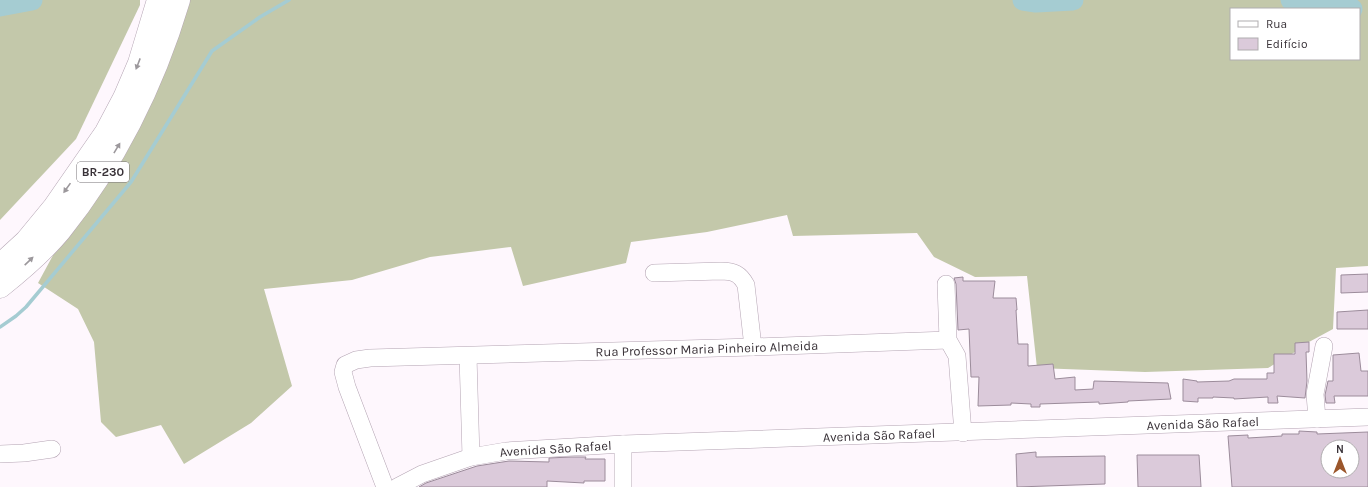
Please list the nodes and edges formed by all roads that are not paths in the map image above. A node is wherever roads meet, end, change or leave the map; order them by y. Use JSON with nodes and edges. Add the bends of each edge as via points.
{"nodes":[{"id":1,"x":158,"y":0,"type":"edge"},
{"id":2,"x":179,"y":0,"type":"edge"},
{"id":3,"x":160,"y":29,"type":"junction"},
{"id":4,"x":0,"y":265,"type":"edge"},
{"id":5,"x":654,"y":273,"type":"dead end"},
{"id":6,"x":946,"y":284,"type":"dead end"},
{"id":7,"x":0,"y":287,"type":"edge"},
{"id":8,"x":948,"y":340,"type":"junction"},
{"id":9,"x":1324,"y":346,"type":"dead end"},
{"id":10,"x":753,"y":347,"type":"junction"},
{"id":11,"x":468,"y":356,"type":"junction"},
{"id":12,"x":1368,"y":417,"type":"edge"},
{"id":13,"x":1317,"y":419,"type":"junction"},
{"id":14,"x":963,"y":432,"type":"junction"},
{"id":15,"x":623,"y":444,"type":"junction"},
{"id":16,"x":52,"y":449,"type":"dead end"},
{"id":17,"x":0,"y":454,"type":"edge"},
{"id":18,"x":471,"y":456,"type":"junction"},
{"id":19,"x":385,"y":487,"type":"edge"},
{"id":20,"x":397,"y":487,"type":"edge"},
{"id":21,"x":623,"y":487,"type":"edge"}],
"edges":[{"from":1,"to":3,"type":"highway","number":"BR-230"},
{"from":2,"to":3,"type":"highway","number":"BR-230"},
{"from":3,"to":4,"type":"highway","number":"BR-230","one_way":true,"via":[[139,63],[106,132],[54,207],[26,241]]},
{"from":7,"to":3,"type":"highway","number":"BR-230","one_way":true,"via":[[59,232],[104,170],[142,101]]},
{"from":5,"to":10,"type":"street","via":[[729,271],[739,275],[746,285]]},
{"from":6,"to":8,"type":"street"},
{"from":8,"to":10,"type":"street","name":"Rua Professor Maria Pinheiro Almeida"},
{"from":8,"to":14,"type":"street","via":[[957,356]]},
{"from":9,"to":13,"type":"street","via":[[1315,394]]},
{"from":10,"to":11,"type":"street","name":"Rua Professor Maria Pinheiro Almeida"},
{"from":11,"to":18,"type":"street"},
{"from":11,"to":19,"type":"street","name":"Rua Professor Maria Pinheiro Almeida","via":[[370,358],[345,365],[343,372],[347,387]]},
{"from":12,"to":13,"type":"street","name":"Avenida São Rafael"},
{"from":13,"to":14,"type":"street","name":"Avenida São Rafael"},
{"from":14,"to":15,"type":"street","name":"Avenida São Rafael"},
{"from":15,"to":18,"type":"street","name":"Avenida São Rafael","via":[[506,451]]},
{"from":15,"to":21,"type":"street"},
{"from":16,"to":17,"type":"street","via":[[24,454]]},
{"from":18,"to":20,"type":"street","name":"Avenida São Rafael","via":[[422,474]]}]}
